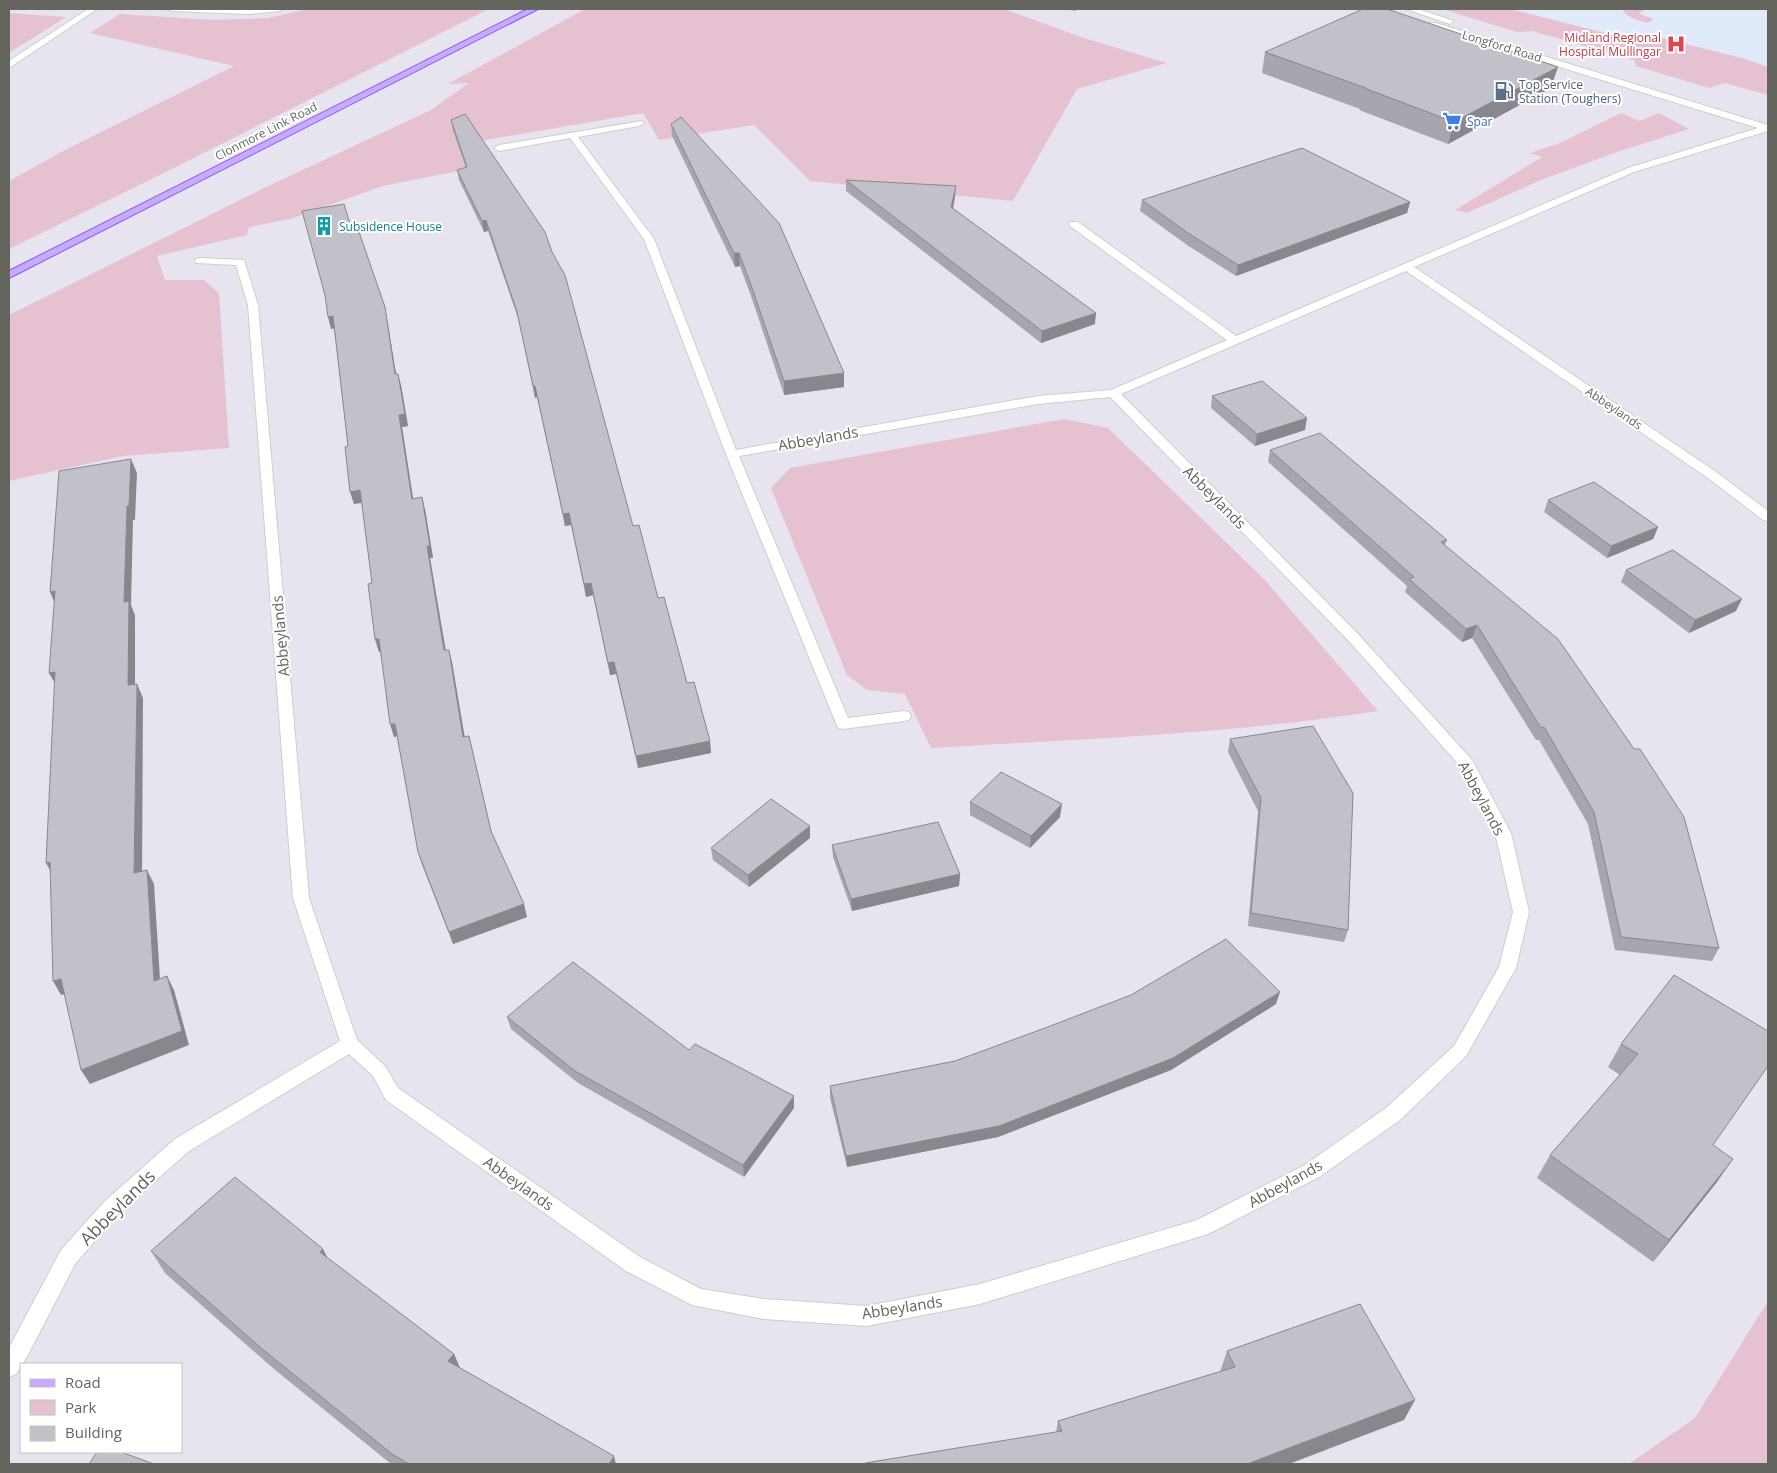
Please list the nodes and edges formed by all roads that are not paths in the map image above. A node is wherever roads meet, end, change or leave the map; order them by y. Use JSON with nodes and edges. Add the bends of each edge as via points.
{"nodes":[{"id":1,"x":93,"y":9,"type":"edge"},
{"id":2,"x":171,"y":9,"type":"edge"},
{"id":3,"x":280,"y":9,"type":"edge"},
{"id":4,"x":534,"y":9,"type":"edge"},
{"id":5,"x":1410,"y":9,"type":"edge"},
{"id":6,"x":1404,"y":16,"type":"edge"},
{"id":7,"x":1549,"y":51,"type":"junction"},
{"id":8,"x":9,"y":65,"type":"edge"},
{"id":9,"x":1632,"y":85,"type":"junction"},
{"id":10,"x":1768,"y":121,"type":"edge"},
{"id":11,"x":640,"y":123,"type":"dead end"},
{"id":12,"x":1768,"y":128,"type":"edge"},
{"id":13,"x":572,"y":135,"type":"junction"},
{"id":14,"x":499,"y":148,"type":"dead end"},
{"id":15,"x":1074,"y":224,"type":"dead end"},
{"id":16,"x":200,"y":261,"type":"dead end"},
{"id":17,"x":1407,"y":267,"type":"junction"},
{"id":18,"x":9,"y":275,"type":"edge"},
{"id":19,"x":1236,"y":341,"type":"junction"},
{"id":20,"x":1112,"y":393,"type":"junction"},
{"id":21,"x":732,"y":454,"type":"junction"},
{"id":22,"x":1768,"y":517,"type":"edge"},
{"id":23,"x":904,"y":716,"type":"dead end"},
{"id":24,"x":350,"y":1044,"type":"junction"},
{"id":25,"x":9,"y":1366,"type":"edge"}],
"edges":[{"from":1,"to":8,"type":"street"},
{"from":2,"to":3,"type":"street","via":[[249,12]]},
{"from":4,"to":18,"type":"main road","name":"Clonmore Link Road"},
{"from":5,"to":7,"type":"street"},
{"from":6,"to":9,"type":"street","name":"Longford Road"},
{"from":7,"to":9,"type":"street","via":[[1625,78]]},
{"from":7,"to":10,"type":"street"},
{"from":9,"to":12,"type":"street","name":"Longford Road"},
{"from":11,"to":13,"type":"street"},
{"from":12,"to":17,"type":"street","name":"Abbeylands","via":[[1631,170]]},
{"from":13,"to":14,"type":"street"},
{"from":13,"to":21,"type":"street","via":[[650,238]]},
{"from":15,"to":19,"type":"street"},
{"from":16,"to":24,"type":"street","name":"Abbeylands","via":[[240,262],[253,305],[301,898]]},
{"from":17,"to":19,"type":"street","name":"Abbeylands"},
{"from":17,"to":22,"type":"street","name":"Abbeylands","via":[[1712,475]]},
{"from":19,"to":20,"type":"street","name":"Abbeylands"},
{"from":20,"to":21,"type":"street","name":"Abbeylands","via":[[1038,400]]},
{"from":20,"to":24,"type":"street","name":"Abbeylands","via":[[1352,636],[1467,764],[1503,832],[1521,912],[1507,968],[1460,1051],[1393,1114],[1312,1172],[1201,1228],[971,1296],[867,1316],[774,1310],[699,1298],[633,1264],[392,1094],[379,1070]]},
{"from":21,"to":23,"type":"street","via":[[843,724]]},
{"from":24,"to":25,"type":"street","name":"Abbeylands","via":[[182,1145],[112,1207],[68,1257]]}]}
